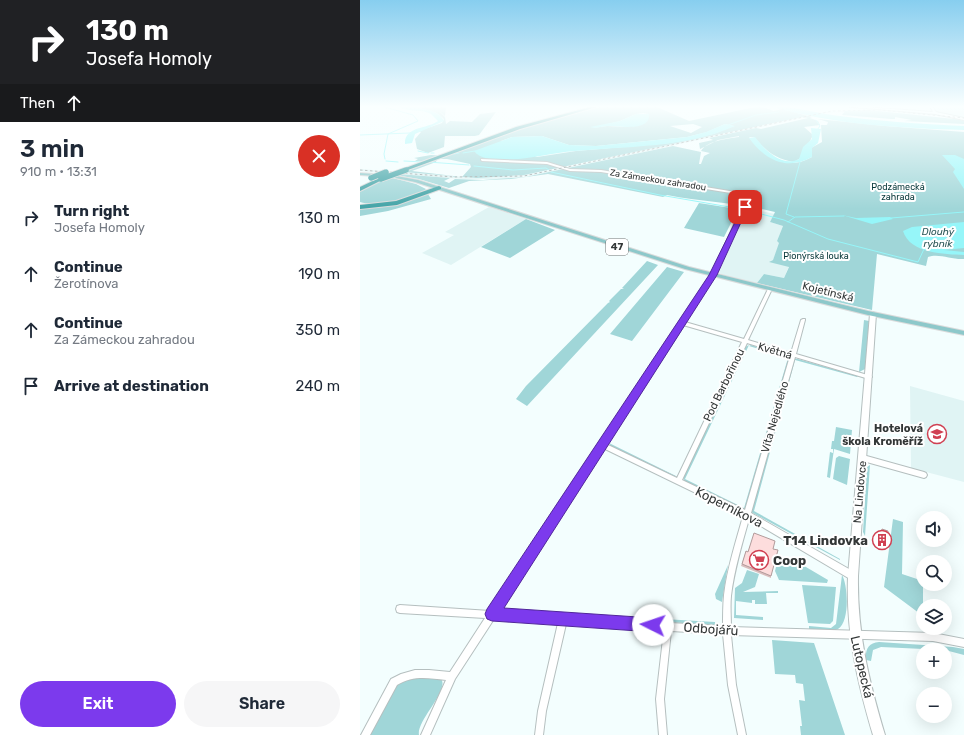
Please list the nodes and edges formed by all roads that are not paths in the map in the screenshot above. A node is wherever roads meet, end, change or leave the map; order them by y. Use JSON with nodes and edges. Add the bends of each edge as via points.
{"nodes":[{"id":1,"x":476,"y":140,"type":"edge"},
{"id":2,"x":483,"y":140,"type":"edge"},
{"id":3,"x":439,"y":155,"type":"junction"},
{"id":4,"x":482,"y":160,"type":"dead end"},
{"id":5,"x":423,"y":161,"type":"junction"},
{"id":6,"x":400,"y":170,"type":"junction"},
{"id":7,"x":360,"y":174,"type":"edge"},
{"id":8,"x":376,"y":178,"type":"junction"},
{"id":9,"x":360,"y":183,"type":"edge"},
{"id":10,"x":440,"y":188,"type":"junction"},
{"id":11,"x":360,"y":189,"type":"edge"},
{"id":12,"x":360,"y":203,"type":"edge"},
{"id":13,"x":391,"y":204,"type":"junction"},
{"id":14,"x":360,"y":207,"type":"edge"},
{"id":15,"x":713,"y":275,"type":"junction"},
{"id":16,"x":770,"y":289,"type":"junction"},
{"id":17,"x":874,"y":314,"type":"junction"},
{"id":18,"x":803,"y":320,"type":"dead end"},
{"id":19,"x":682,"y":324,"type":"junction"},
{"id":20,"x":964,"y":334,"type":"edge"},
{"id":21,"x":745,"y":342,"type":"junction"},
{"id":22,"x":793,"y":356,"type":"junction"},
{"id":23,"x":869,"y":377,"type":"junction"},
{"id":24,"x":602,"y":445,"type":"junction"},
{"id":25,"x":863,"y":458,"type":"junction"},
{"id":26,"x":924,"y":475,"type":"dead end"},
{"id":27,"x":678,"y":482,"type":"junction"},
{"id":28,"x":748,"y":515,"type":"junction"},
{"id":29,"x":853,"y":576,"type":"junction"},
{"id":30,"x":852,"y":597,"type":"joint"},
{"id":31,"x":400,"y":609,"type":"dead end"},
{"id":32,"x":492,"y":614,"type":"junction"},
{"id":33,"x":563,"y":619,"type":"junction"},
{"id":34,"x":668,"y":626,"type":"junction"},
{"id":35,"x":728,"y":630,"type":"junction"},
{"id":36,"x":854,"y":635,"type":"junction"},
{"id":37,"x":964,"y":643,"type":"edge"},
{"id":38,"x":452,"y":676,"type":"junction"},
{"id":39,"x":365,"y":735,"type":"edge"},
{"id":40,"x":424,"y":735,"type":"edge"},
{"id":41,"x":539,"y":735,"type":"edge"},
{"id":42,"x":663,"y":735,"type":"edge"},
{"id":43,"x":742,"y":735,"type":"edge"},
{"id":44,"x":879,"y":735,"type":"edge"}],
"edges":[{"from":1,"to":3,"type":"highway"},
{"from":2,"to":3,"type":"highway"},
{"from":3,"to":5,"type":"highway"},
{"from":3,"to":5,"type":"highway"},
{"from":4,"to":15,"type":"street","name":"Za Zámeckou zahradou","via":[[548,163],[570,170],[601,171],[747,195],[745,207]]},
{"from":5,"to":6,"type":"highway"},
{"from":5,"to":6,"type":"highway"},
{"from":6,"to":8,"type":"highway","bridge":true},
{"from":6,"to":8,"type":"highway","bridge":true},
{"from":7,"to":10,"type":"main road","number":"47","via":[[402,178]]},
{"from":8,"to":9,"type":"highway"},
{"from":8,"to":11,"type":"highway"},
{"from":10,"to":13,"type":"highway"},
{"from":10,"to":15,"type":"main road","name":"Kojetínská","number":"47"},
{"from":12,"to":13,"type":"highway"},
{"from":13,"to":14,"type":"highway"},
{"from":15,"to":16,"type":"main road","name":"Kojetínská","number":"47"},
{"from":15,"to":19,"type":"street"},
{"from":16,"to":17,"type":"main road","name":"Kojetínská","number":"47"},
{"from":16,"to":21,"type":"street","name":"Pod Barbořinou"},
{"from":17,"to":20,"type":"main road","name":"Kojetínská","number":"47"},
{"from":17,"to":23,"type":"main road","name":"Na Lindovce"},
{"from":18,"to":22,"type":"street","name":"Víta Nejedlého"},
{"from":19,"to":21,"type":"street","name":"Květná"},
{"from":19,"to":24,"type":"street"},
{"from":21,"to":22,"type":"street","name":"Květná"},
{"from":21,"to":27,"type":"street","name":"Pod Barbořinou"},
{"from":22,"to":23,"type":"street","name":"Květná"},
{"from":22,"to":28,"type":"street","name":"Víta Nejedlého"},
{"from":23,"to":25,"type":"main road","name":"Na Lindovce"},
{"from":24,"to":27,"type":"street","name":"Koperníkova"},
{"from":24,"to":32,"type":"street"},
{"from":25,"to":26,"type":"street"},
{"from":25,"to":29,"type":"main road","name":"Na Lindovce"},
{"from":27,"to":28,"type":"street","name":"Koperníkova"},
{"from":28,"to":29,"type":"street","name":"Koperníkova"},
{"from":28,"to":35,"type":"street","name":"Víta Nejedlého","via":[[737,550],[727,600]]},
{"from":29,"to":30,"type":"main road","name":"Na Lindovce"},
{"from":30,"to":36,"type":"main road","name":"Lutopecká"},
{"from":31,"to":32,"type":"street","name":"Odbojářů"},
{"from":32,"to":33,"type":"street","name":"Odbojářů"},
{"from":32,"to":38,"type":"street"},
{"from":33,"to":34,"type":"street","name":"Odbojářů"},
{"from":33,"to":41,"type":"street"},
{"from":34,"to":35,"type":"street","name":"Odbojářů"},
{"from":34,"to":42,"type":"street","via":[[660,699]]},
{"from":35,"to":36,"type":"street","name":"Odbojářů"},
{"from":35,"to":43,"type":"street","name":"Víta Nejedlého","via":[[732,683]]},
{"from":36,"to":37,"type":"street","name":"Odbojářů","via":[[933,637]]},
{"from":36,"to":44,"type":"main road","name":"Lutopecká"},
{"from":38,"to":39,"type":"street","via":[[409,674],[400,677],[394,682]]},
{"from":38,"to":40,"type":"street"}]}
